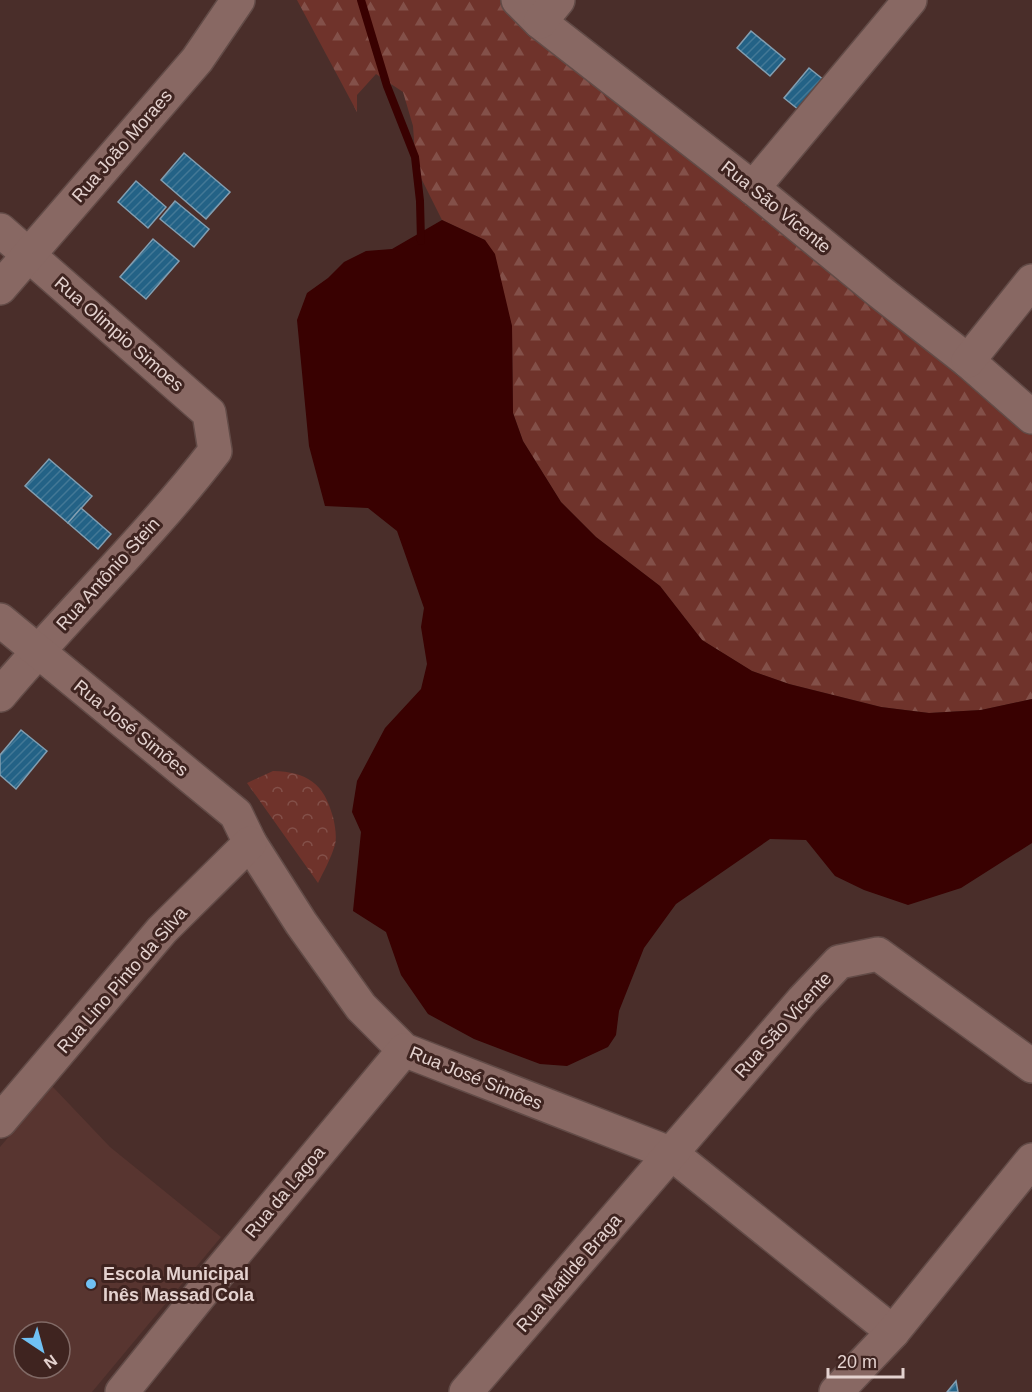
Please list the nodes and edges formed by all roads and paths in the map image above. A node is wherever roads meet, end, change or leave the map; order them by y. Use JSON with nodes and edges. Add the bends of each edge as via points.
{"nodes":[{"id":1,"x":238,"y":0,"type":"edge"},
{"id":2,"x":910,"y":0,"type":"edge"},
{"id":3,"x":539,"y":7,"type":"edge"},
{"id":4,"x":753,"y":188,"type":"junction"},
{"id":5,"x":0,"y":230,"type":"edge"},
{"id":6,"x":29,"y":254,"type":"junction"},
{"id":7,"x":1032,"y":281,"type":"edge"},
{"id":8,"x":0,"y":288,"type":"edge"},
{"id":9,"x":968,"y":361,"type":"junction"},
{"id":10,"x":1032,"y":417,"type":"edge"},
{"id":11,"x":215,"y":452,"type":"joint"},
{"id":12,"x":0,"y":620,"type":"edge"},
{"id":13,"x":37,"y":651,"type":"junction"},
{"id":14,"x":0,"y":695,"type":"edge"},
{"id":15,"x":250,"y":843,"type":"junction"},
{"id":16,"x":404,"y":1050,"type":"junction"},
{"id":17,"x":1032,"y":1066,"type":"edge"},
{"id":18,"x":0,"y":1121,"type":"edge"},
{"id":19,"x":672,"y":1154,"type":"junction"},
{"id":20,"x":1032,"y":1160,"type":"edge"},
{"id":21,"x":892,"y":1332,"type":"junction"},
{"id":22,"x":122,"y":1392,"type":"edge"},
{"id":23,"x":466,"y":1392,"type":"edge"},
{"id":24,"x":836,"y":1392,"type":"edge"}],
"edges":[{"from":1,"to":6,"type":"street","name":"Rua João Moraes","via":[[197,60]]},
{"from":2,"to":4,"type":"street"},
{"from":3,"to":4,"type":"street","name":"Rua São Vicente"},
{"from":4,"to":9,"type":"street","name":"Rua São Vicente"},
{"from":5,"to":6,"type":"street","name":"Rua Olimpio Simoes"},
{"from":6,"to":8,"type":"street","name":"Rua João Moraes"},
{"from":6,"to":11,"type":"street","name":"Rua Olimpio Simoes","via":[[209,413]]},
{"from":7,"to":9,"type":"street"},
{"from":9,"to":10,"type":"street","name":"Rua São Vicente"},
{"from":11,"to":13,"type":"street","name":"Rua Antônio Stein"},
{"from":12,"to":13,"type":"street","name":"Rua José Simões"},
{"from":13,"to":14,"type":"street","name":"Rua Antônio Stein"},
{"from":13,"to":15,"type":"street","name":"Rua José Simões","via":[[236,814]]},
{"from":15,"to":16,"type":"street","name":"Rua José Simões","via":[[301,923],[362,1007]]},
{"from":15,"to":18,"type":"street","name":"Rua Lino Pinto da Silva","via":[[162,930]]},
{"from":16,"to":19,"type":"street","name":"Rua José Simões"},
{"from":16,"to":22,"type":"street","name":"Rua da Lagoa"},
{"from":17,"to":19,"type":"street","name":"Rua São Vicente","via":[[878,954],[839,962]]},
{"from":19,"to":21,"type":"street","name":"Rua José Simões"},
{"from":19,"to":23,"type":"street","name":"Rua Matilde Braga"},
{"from":20,"to":21,"type":"street"},
{"from":21,"to":24,"type":"street"}]}
